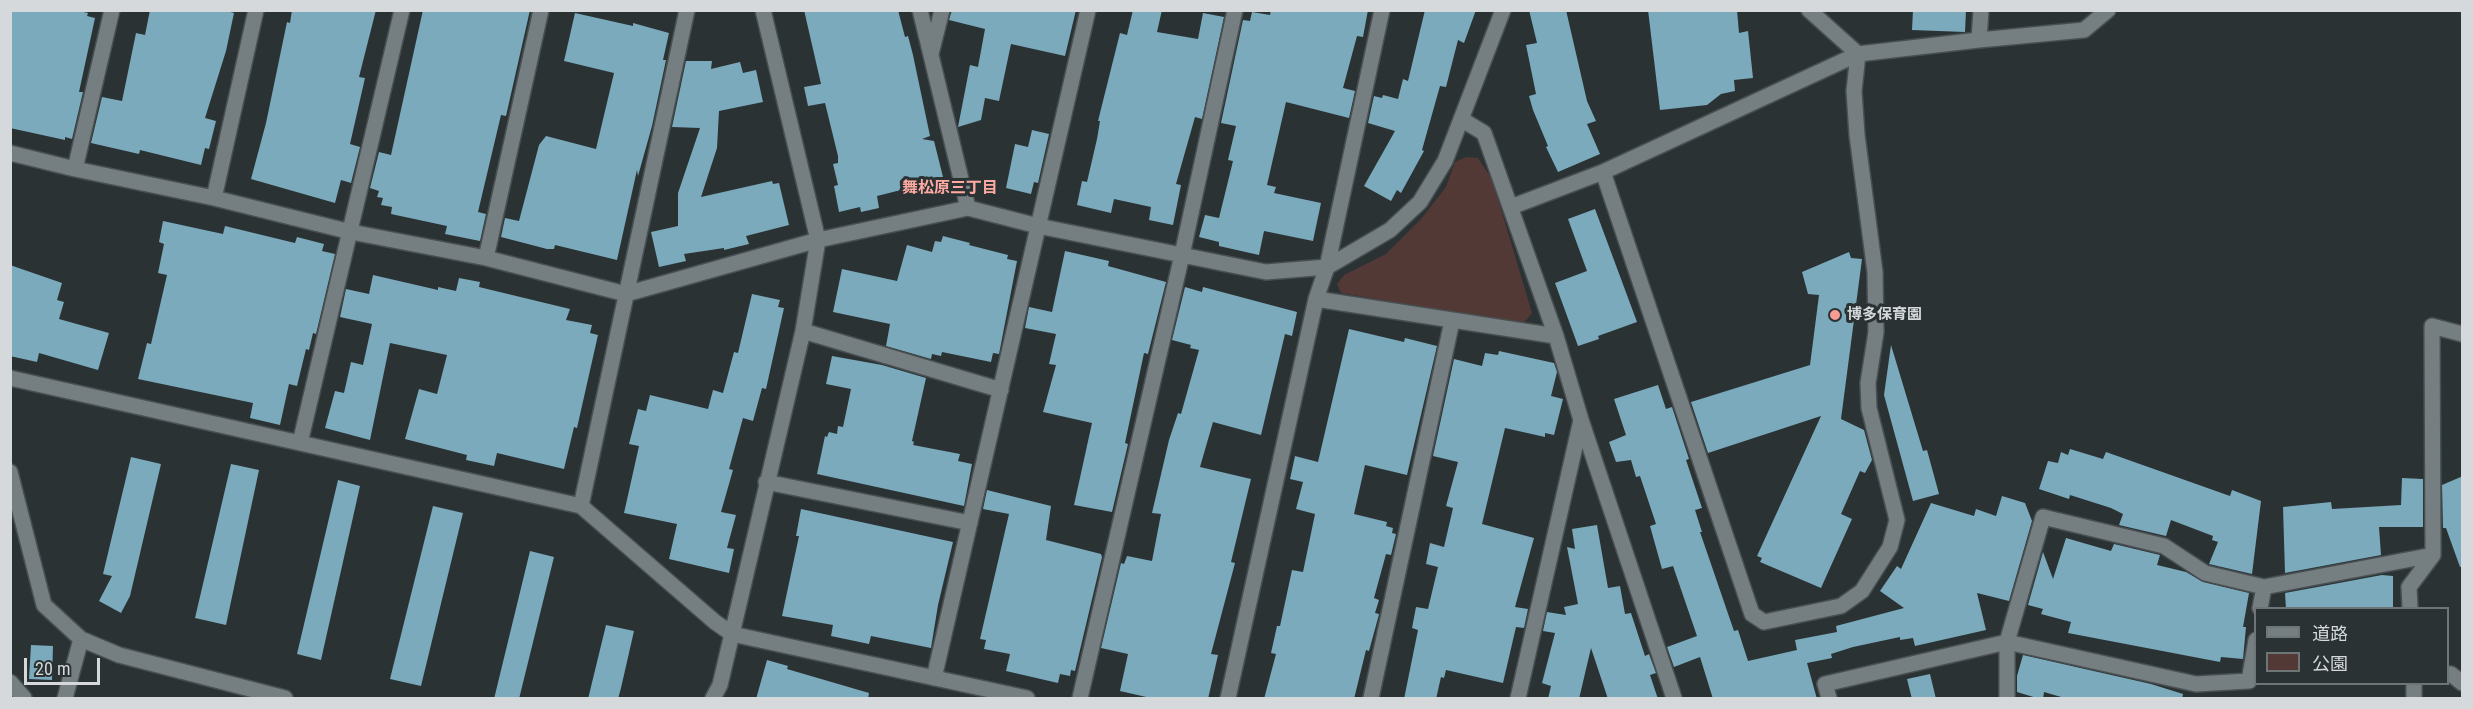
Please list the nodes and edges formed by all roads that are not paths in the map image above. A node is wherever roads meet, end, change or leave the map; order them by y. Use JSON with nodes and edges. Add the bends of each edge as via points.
{"nodes":[{"id":1,"x":112,"y":10,"type":"edge"},
{"id":2,"x":256,"y":10,"type":"edge"},
{"id":3,"x":402,"y":10,"type":"edge"},
{"id":4,"x":541,"y":10,"type":"edge"},
{"id":5,"x":687,"y":10,"type":"edge"},
{"id":6,"x":763,"y":10,"type":"edge"},
{"id":7,"x":920,"y":10,"type":"edge"},
{"id":8,"x":942,"y":10,"type":"edge"},
{"id":9,"x":1088,"y":10,"type":"edge"},
{"id":10,"x":1235,"y":10,"type":"edge"},
{"id":11,"x":1382,"y":10,"type":"edge"},
{"id":12,"x":1503,"y":10,"type":"edge"},
{"id":13,"x":1809,"y":10,"type":"edge"},
{"id":14,"x":1981,"y":10,"type":"edge"},
{"id":15,"x":2108,"y":10,"type":"edge"},
{"id":16,"x":1979,"y":40,"type":"junction"},
{"id":17,"x":1858,"y":54,"type":"junction"},
{"id":18,"x":931,"y":57,"type":"junction"},
{"id":19,"x":1461,"y":119,"type":"junction"},
{"id":20,"x":10,"y":153,"type":"edge"},
{"id":21,"x":75,"y":169,"type":"junction"},
{"id":22,"x":1603,"y":172,"type":"junction"},
{"id":23,"x":214,"y":198,"type":"junction"},
{"id":24,"x":1511,"y":207,"type":"junction"},
{"id":25,"x":968,"y":208,"type":"junction"},
{"id":26,"x":1038,"y":226,"type":"junction"},
{"id":27,"x":351,"y":232,"type":"junction"},
{"id":28,"x":818,"y":240,"type":"junction"},
{"id":29,"x":1182,"y":255,"type":"junction"},
{"id":30,"x":486,"y":258,"type":"junction"},
{"id":31,"x":1328,"y":267,"type":"junction"},
{"id":32,"x":626,"y":294,"type":"junction"},
{"id":33,"x":1316,"y":299,"type":"junction"},
{"id":34,"x":1452,"y":321,"type":"junction"},
{"id":35,"x":803,"y":331,"type":"junction"},
{"id":36,"x":2463,"y":334,"type":"edge"},
{"id":37,"x":1556,"y":336,"type":"junction"},
{"id":38,"x":10,"y":378,"type":"edge"},
{"id":39,"x":1001,"y":390,"type":"junction"},
{"id":40,"x":1581,"y":420,"type":"junction"},
{"id":41,"x":300,"y":443,"type":"junction"},
{"id":42,"x":10,"y":472,"type":"edge"},
{"id":43,"x":766,"y":482,"type":"junction"},
{"id":44,"x":13,"y":488,"type":"edge"},
{"id":45,"x":581,"y":506,"type":"junction"},
{"id":46,"x":970,"y":523,"type":"junction"},
{"id":47,"x":2433,"y":555,"type":"junction"},
{"id":48,"x":2264,"y":587,"type":"junction"},
{"id":49,"x":2260,"y":607,"type":"edge"},
{"id":50,"x":2410,"y":607,"type":"edge"},
{"id":51,"x":732,"y":634,"type":"junction"},
{"id":52,"x":81,"y":639,"type":"junction"},
{"id":53,"x":2007,"y":642,"type":"junction"},
{"id":54,"x":2254,"y":652,"type":"edge"},
{"id":55,"x":2449,"y":674,"type":"edge"},
{"id":56,"x":934,"y":678,"type":"junction"},
{"id":57,"x":10,"y":682,"type":"edge"},
{"id":58,"x":2463,"y":683,"type":"edge"},
{"id":59,"x":721,"y":692,"type":"edge"},
{"id":60,"x":265,"y":696,"type":"edge"},
{"id":61,"x":24,"y":699,"type":"edge"},
{"id":62,"x":65,"y":699,"type":"edge"},
{"id":63,"x":285,"y":699,"type":"edge"},
{"id":64,"x":713,"y":699,"type":"edge"},
{"id":65,"x":1027,"y":699,"type":"edge"},
{"id":66,"x":1080,"y":699,"type":"edge"},
{"id":67,"x":1228,"y":699,"type":"edge"},
{"id":68,"x":1371,"y":699,"type":"edge"},
{"id":69,"x":1518,"y":699,"type":"edge"},
{"id":70,"x":1674,"y":699,"type":"edge"},
{"id":71,"x":1829,"y":699,"type":"edge"},
{"id":72,"x":2007,"y":699,"type":"edge"}],
"edges":[{"from":1,"to":21,"type":"street"},
{"from":2,"to":23,"type":"street"},
{"from":3,"to":27,"type":"street"},
{"from":4,"to":30,"type":"street"},
{"from":5,"to":32,"type":"street"},
{"from":6,"to":28,"type":"street"},
{"from":7,"to":18,"type":"street"},
{"from":8,"to":18,"type":"street"},
{"from":9,"to":26,"type":"street"},
{"from":10,"to":29,"type":"street"},
{"from":11,"to":31,"type":"street"},
{"from":12,"to":19,"type":"street"},
{"from":13,"to":17,"type":"street"},
{"from":14,"to":16,"type":"street"},
{"from":15,"to":16,"type":"street","via":[[2084,30]]},
{"from":16,"to":17,"type":"street"},
{"from":17,"to":22,"type":"street"},
{"from":17,"to":22,"type":"street","via":[[1854,91],[1857,135],[1875,272],[1876,332],[1868,383],[1869,408],[1897,520],[1890,547],[1862,591],[1840,606],[1764,622],[1752,615]]},
{"from":18,"to":25,"type":"street"},
{"from":19,"to":24,"type":"street","via":[[1484,133]]},
{"from":19,"to":31,"type":"street","via":[[1445,161],[1420,202],[1390,230]]},
{"from":20,"to":21,"type":"street"},
{"from":21,"to":23,"type":"street"},
{"from":22,"to":24,"type":"street"},
{"from":23,"to":27,"type":"street"},
{"from":24,"to":37,"type":"street"},
{"from":25,"to":26,"type":"street"},
{"from":25,"to":28,"type":"street"},
{"from":26,"to":29,"type":"street"},
{"from":26,"to":39,"type":"street"},
{"from":27,"to":30,"type":"street"},
{"from":27,"to":41,"type":"street"},
{"from":28,"to":32,"type":"street"},
{"from":28,"to":35,"type":"street"},
{"from":29,"to":31,"type":"street","via":[[1266,272]]},
{"from":29,"to":66,"type":"street"},
{"from":30,"to":32,"type":"street"},
{"from":31,"to":33,"type":"street"},
{"from":32,"to":45,"type":"street"},
{"from":33,"to":34,"type":"street"},
{"from":33,"to":67,"type":"street"},
{"from":34,"to":37,"type":"street"},
{"from":34,"to":68,"type":"street"},
{"from":35,"to":39,"type":"street"},
{"from":35,"to":43,"type":"street"},
{"from":36,"to":47,"type":"street","via":[[2432,326]]},
{"from":37,"to":40,"type":"street"},
{"from":38,"to":41,"type":"street"},
{"from":39,"to":46,"type":"street"},
{"from":40,"to":69,"type":"street"},
{"from":40,"to":70,"type":"street"},
{"from":41,"to":45,"type":"street"},
{"from":42,"to":44,"type":"street"},
{"from":43,"to":46,"type":"street"},
{"from":43,"to":51,"type":"street"},
{"from":44,"to":52,"type":"street","via":[[44,605]]},
{"from":45,"to":51,"type":"street"},
{"from":46,"to":56,"type":"street"},
{"from":47,"to":48,"type":"street"},
{"from":47,"to":50,"type":"street","via":[[2409,587]]},
{"from":48,"to":49,"type":"street"},
{"from":48,"to":53,"type":"street","via":[[2205,573],[2164,546],[2043,517]]},
{"from":51,"to":56,"type":"street"},
{"from":51,"to":59,"type":"street"},
{"from":52,"to":60,"type":"street","via":[[119,655]]},
{"from":52,"to":62,"type":"street"},
{"from":53,"to":54,"type":"street","via":[[2196,684],[2249,681]]},
{"from":53,"to":71,"type":"street","via":[[1825,684]]},
{"from":53,"to":72,"type":"street"},
{"from":55,"to":58,"type":"street"},
{"from":56,"to":65,"type":"street"},
{"from":57,"to":61,"type":"street"},
{"from":59,"to":64,"type":"street"},
{"from":60,"to":63,"type":"street"}]}
